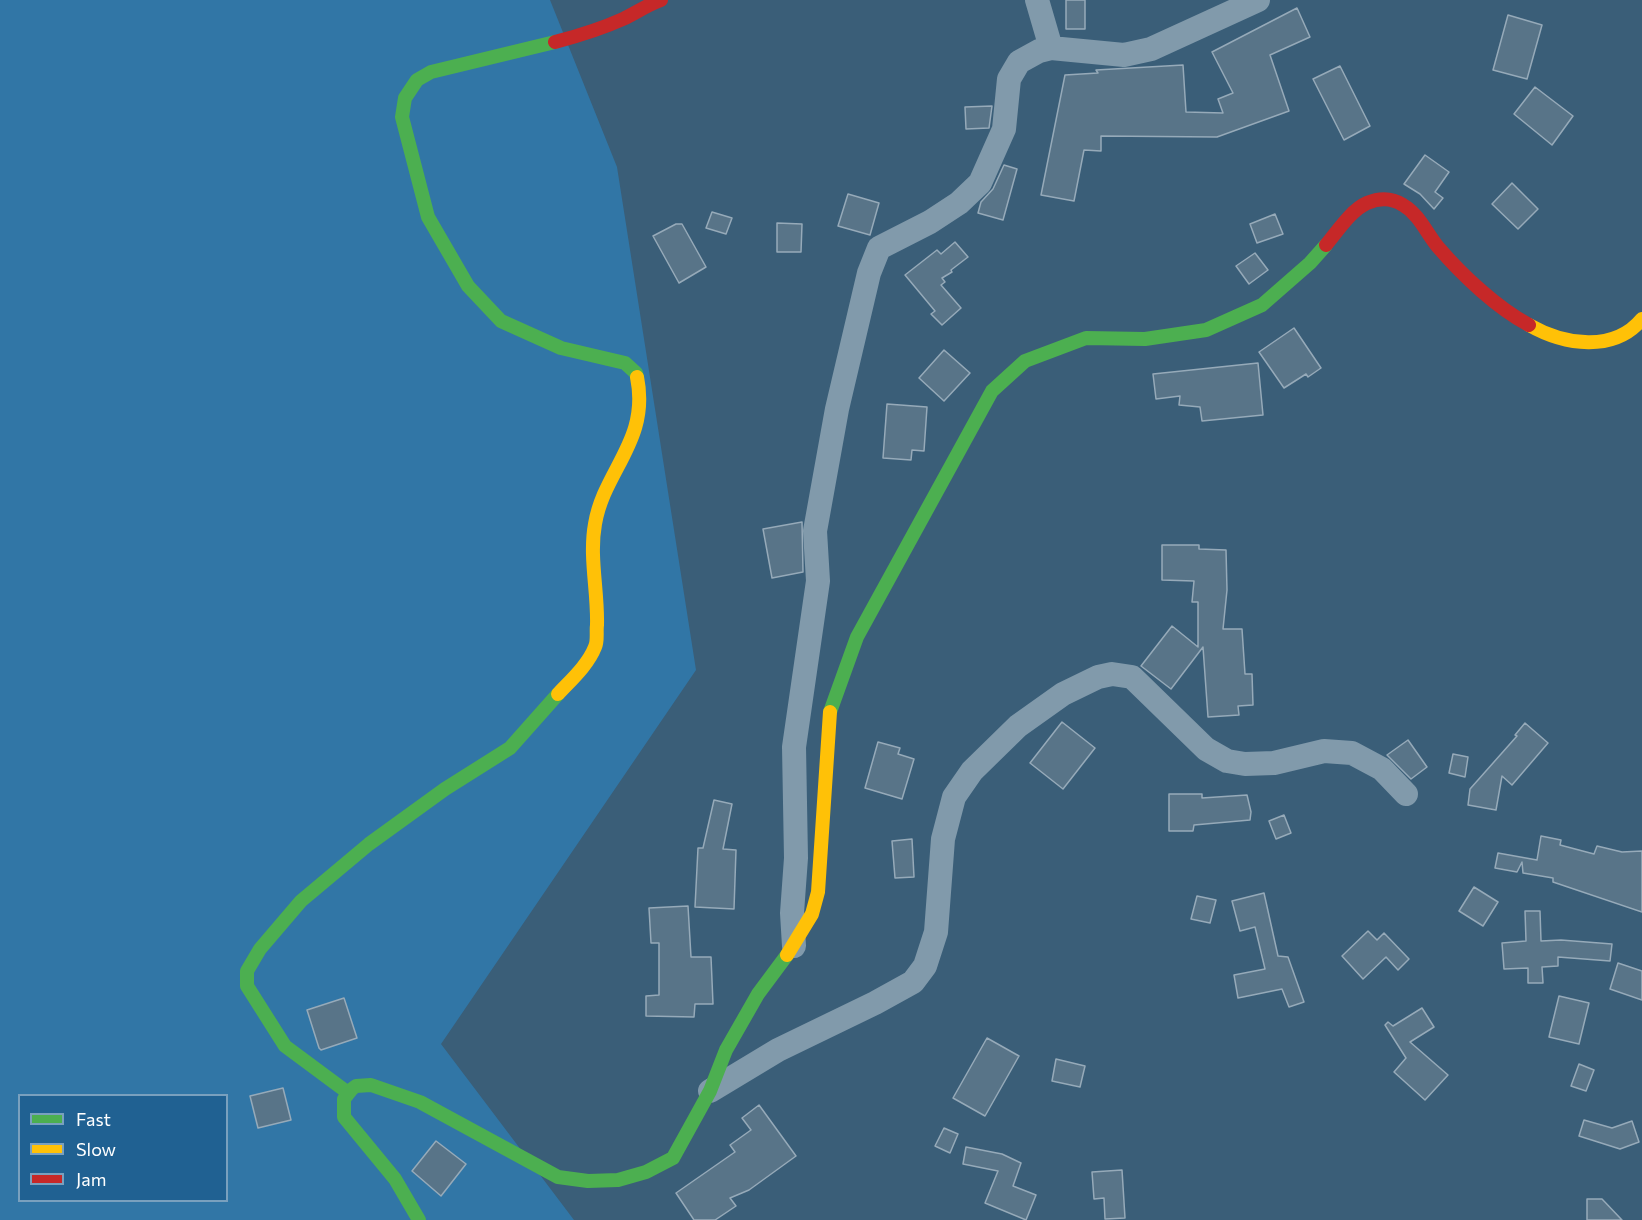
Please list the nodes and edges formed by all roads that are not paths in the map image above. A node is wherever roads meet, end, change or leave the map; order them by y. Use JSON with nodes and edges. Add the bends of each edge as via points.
{"nodes":[{"id":1,"x":661,"y":0,"type":"edge"},
{"id":2,"x":1037,"y":0,"type":"edge"},
{"id":3,"x":1258,"y":0,"type":"edge"},
{"id":4,"x":1050,"y":48,"type":"junction"},
{"id":5,"x":1642,"y":319,"type":"edge"},
{"id":6,"x":1406,"y":794,"type":"dead end"},
{"id":7,"x":794,"y":946,"type":"junction"},
{"id":8,"x":710,"y":1091,"type":"junction"},
{"id":9,"x":347,"y":1092,"type":"junction"},
{"id":10,"x":419,"y":1220,"type":"edge"}],
"edges":[{"from":1,"to":9,"type":"street","via":[[578,36],[431,72],[417,80],[405,98],[402,117],[428,217],[468,286],[501,321],[561,348],[625,363],[636,373],[638,407],[630,444],[595,523],[596,646],[579,671],[510,748],[369,844],[301,901],[260,949],[247,971],[247,986],[285,1046]]},
{"from":2,"to":4,"type":"street"},
{"from":3,"to":4,"type":"street","via":[[1151,49],[1124,56]]},
{"from":4,"to":7,"type":"street","via":[[1019,62],[1009,79],[1004,129],[980,183],[930,222],[879,248],[868,273],[815,531],[818,581],[794,747]]},
{"from":5,"to":7,"type":"street","via":[[1626,335],[1605,342],[1565,339],[1537,331],[1490,298],[1435,244],[1410,210],[1385,199],[1359,207],[1310,263],[1262,305],[1206,330],[1145,339],[1086,339],[1025,361],[992,391],[857,637],[829,716],[819,892],[813,914]]},
{"from":6,"to":8,"type":"street","via":[[1382,769],[1352,753],[1324,752],[1274,763],[1227,761],[1206,748],[1132,677],[1098,677],[1063,694],[1018,726],[972,771],[954,797],[943,839],[936,932],[926,966],[913,982],[778,1050]]},
{"from":7,"to":8,"type":"street","via":[[758,994],[726,1050]]},
{"from":8,"to":9,"type":"street","via":[[673,1158],[618,1180],[588,1181],[558,1177],[420,1102],[366,1084]]},
{"from":9,"to":10,"type":"street","via":[[342,1107],[344,1117],[399,1185]]}]}
